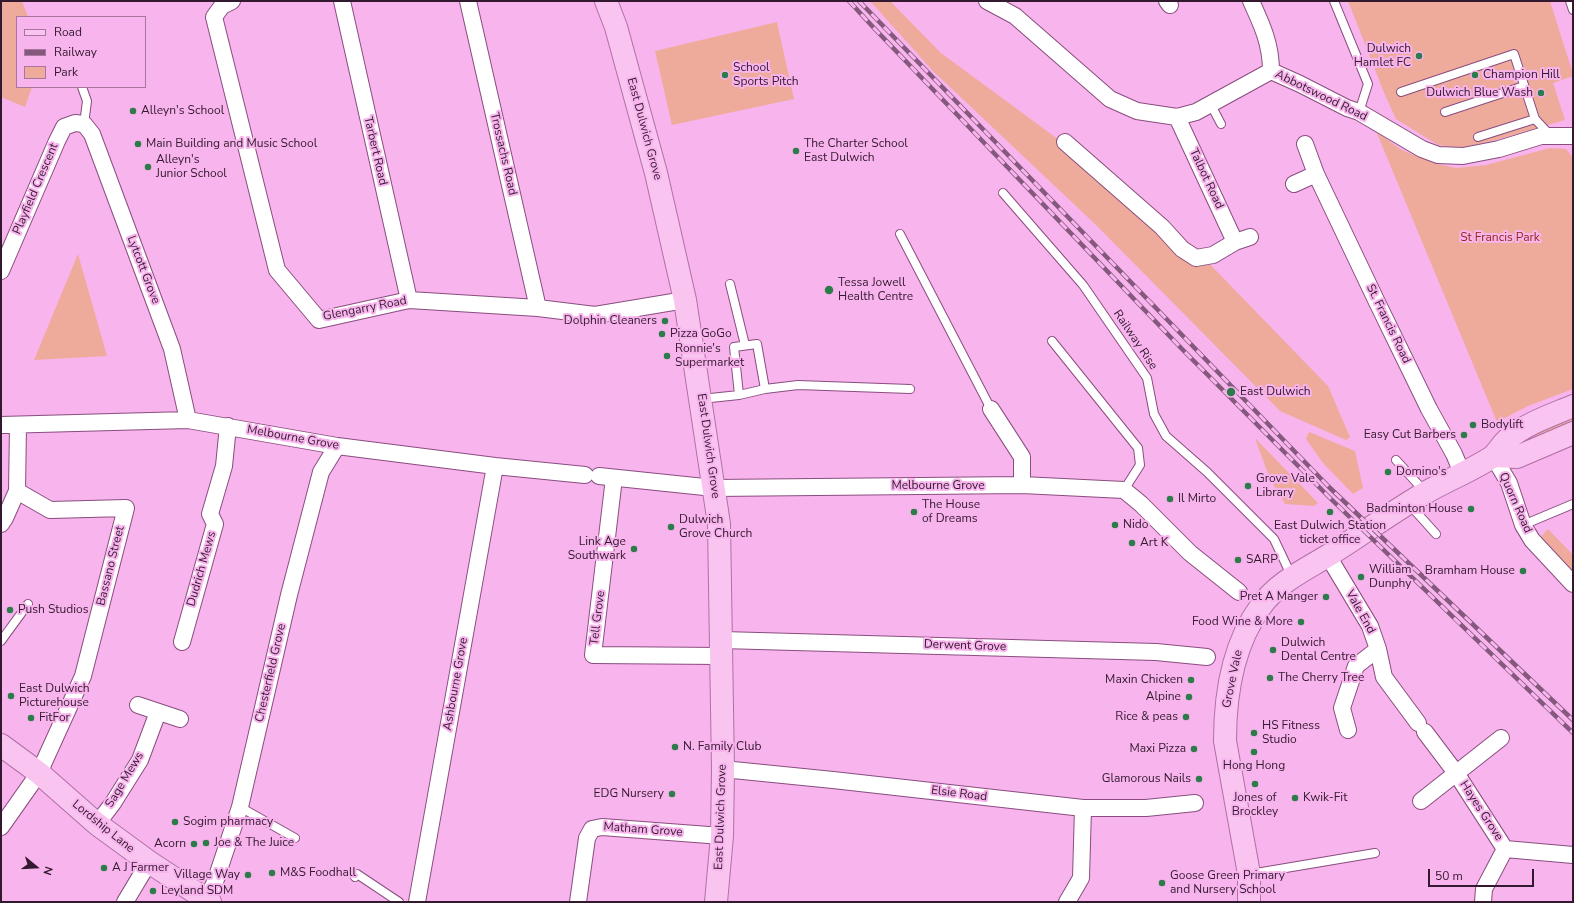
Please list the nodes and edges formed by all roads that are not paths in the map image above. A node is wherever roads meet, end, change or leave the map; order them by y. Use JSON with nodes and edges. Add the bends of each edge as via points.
{"nodes":[{"id":1,"x":232,"y":1,"type":"edge"},
{"id":2,"x":342,"y":1,"type":"edge"},
{"id":3,"x":468,"y":1,"type":"edge"},
{"id":4,"x":606,"y":1,"type":"edge"},
{"id":5,"x":987,"y":1,"type":"edge"},
{"id":6,"x":1251,"y":1,"type":"edge"},
{"id":7,"x":1334,"y":1,"type":"edge"},
{"id":8,"x":1570,"y":1,"type":"edge"},
{"id":9,"x":1573,"y":10,"type":"edge"},
{"id":10,"x":1271,"y":71,"type":"junction"},
{"id":11,"x":1524,"y":86,"type":"junction"},
{"id":12,"x":82,"y":88,"type":"edge"},
{"id":13,"x":1401,"y":92,"type":"dead end"},
{"id":14,"x":1210,"y":105,"type":"junction"},
{"id":15,"x":1359,"y":112,"type":"junction"},
{"id":16,"x":1445,"y":112,"type":"dead end"},
{"id":17,"x":1177,"y":117,"type":"junction"},
{"id":18,"x":1535,"y":119,"type":"junction"},
{"id":19,"x":84,"y":124,"type":"junction"},
{"id":20,"x":1221,"y":124,"type":"dead end"},
{"id":21,"x":1550,"y":135,"type":"junction"},
{"id":22,"x":1573,"y":136,"type":"edge"},
{"id":23,"x":1478,"y":137,"type":"dead end"},
{"id":24,"x":1065,"y":142,"type":"dead end"},
{"id":25,"x":1305,"y":144,"type":"dead end"},
{"id":26,"x":1316,"y":174,"type":"junction"},
{"id":27,"x":1294,"y":184,"type":"dead end"},
{"id":28,"x":1003,"y":194,"type":"dead end"},
{"id":29,"x":900,"y":234,"type":"dead end"},
{"id":30,"x":1,"y":271,"type":"edge"},
{"id":31,"x":730,"y":284,"type":"dead end"},
{"id":32,"x":409,"y":300,"type":"junction"},
{"id":33,"x":685,"y":300,"type":"junction"},
{"id":34,"x":538,"y":308,"type":"junction"},
{"id":35,"x":1052,"y":341,"type":"dead end"},
{"id":36,"x":745,"y":346,"type":"junction"},
{"id":37,"x":765,"y":389,"type":"junction"},
{"id":38,"x":910,"y":390,"type":"dead end"},
{"id":39,"x":739,"y":395,"type":"junction"},
{"id":40,"x":701,"y":399,"type":"junction"},
{"id":41,"x":1573,"y":406,"type":"edge"},
{"id":42,"x":991,"y":410,"type":"joint"},
{"id":43,"x":188,"y":420,"type":"junction"},
{"id":44,"x":1,"y":425,"type":"edge"},
{"id":45,"x":18,"y":425,"type":"junction"},
{"id":46,"x":228,"y":426,"type":"junction"},
{"id":47,"x":1573,"y":433,"type":"edge"},
{"id":48,"x":337,"y":446,"type":"junction"},
{"id":49,"x":1493,"y":456,"type":"junction"},
{"id":50,"x":1396,"y":460,"type":"dead end"},
{"id":51,"x":495,"y":466,"type":"junction"},
{"id":52,"x":1462,"y":473,"type":"junction"},
{"id":53,"x":600,"y":476,"type":"junction"},
{"id":54,"x":1022,"y":485,"type":"junction"},
{"id":55,"x":714,"y":488,"type":"junction"},
{"id":56,"x":1124,"y":490,"type":"junction"},
{"id":57,"x":17,"y":491,"type":"junction"},
{"id":58,"x":1417,"y":498,"type":"junction"},
{"id":59,"x":1573,"y":504,"type":"edge"},
{"id":60,"x":1,"y":524,"type":"edge"},
{"id":61,"x":1523,"y":525,"type":"junction"},
{"id":62,"x":1436,"y":534,"type":"dead end"},
{"id":63,"x":1328,"y":556,"type":"junction"},
{"id":64,"x":1292,"y":577,"type":"junction"},
{"id":65,"x":1573,"y":584,"type":"edge"},
{"id":66,"x":1239,"y":592,"type":"dead end"},
{"id":67,"x":28,"y":604,"type":"dead end"},
{"id":68,"x":1,"y":641,"type":"edge"},
{"id":69,"x":182,"y":642,"type":"dead end"},
{"id":70,"x":721,"y":648,"type":"junction"},
{"id":71,"x":1378,"y":648,"type":"junction"},
{"id":72,"x":1207,"y":657,"type":"dead end"},
{"id":73,"x":138,"y":705,"type":"dead end"},
{"id":74,"x":158,"y":712,"type":"junction"},
{"id":75,"x":180,"y":719,"type":"dead end"},
{"id":76,"x":1348,"y":730,"type":"dead end"},
{"id":77,"x":1501,"y":738,"type":"dead end"},
{"id":78,"x":1,"y":745,"type":"edge"},
{"id":79,"x":723,"y":769,"type":"junction"},
{"id":80,"x":38,"y":772,"type":"junction"},
{"id":81,"x":1456,"y":773,"type":"junction"},
{"id":82,"x":1421,"y":801,"type":"dead end"},
{"id":83,"x":1195,"y":803,"type":"dead end"},
{"id":84,"x":240,"y":807,"type":"junction"},
{"id":85,"x":1083,"y":808,"type":"junction"},
{"id":86,"x":97,"y":824,"type":"junction"},
{"id":87,"x":1,"y":827,"type":"edge"},
{"id":88,"x":722,"y":836,"type":"junction"},
{"id":89,"x":295,"y":838,"type":"dead end"},
{"id":90,"x":1505,"y":849,"type":"junction"},
{"id":91,"x":1375,"y":853,"type":"dead end"},
{"id":92,"x":1573,"y":855,"type":"edge"},
{"id":93,"x":149,"y":862,"type":"junction"},
{"id":94,"x":1248,"y":874,"type":"junction"},
{"id":95,"x":355,"y":877,"type":"dead end"},
{"id":96,"x":208,"y":901,"type":"edge"},
{"id":97,"x":125,"y":902,"type":"edge"},
{"id":98,"x":399,"y":902,"type":"edge"},
{"id":99,"x":417,"y":902,"type":"edge"},
{"id":100,"x":578,"y":902,"type":"edge"},
{"id":101,"x":717,"y":902,"type":"edge"},
{"id":102,"x":1067,"y":902,"type":"edge"},
{"id":103,"x":1249,"y":902,"type":"edge"},
{"id":104,"x":1483,"y":902,"type":"edge"}],
"edges":[{"from":1,"to":32,"type":"street","name":"Glengarry Road","via":[[222,6],[214,17],[277,270],[319,320]]},
{"from":2,"to":32,"type":"street","name":"Tarbert Road"},
{"from":3,"to":34,"type":"street","name":"Trossachs Road"},
{"from":4,"to":33,"type":"main road","name":"East Dulwich Grove","via":[[616,27],[655,170]]},
{"from":5,"to":17,"type":"street","name":"Abbotswood Road","via":[[1015,16],[1110,99],[1137,111]]},
{"from":6,"to":10,"type":"street","via":[[1271,55]]},
{"from":7,"to":15,"type":"lane","via":[[1368,84]]},
{"from":8,"to":9,"type":"lane"},
{"from":10,"to":14,"type":"street","name":"Abbotswood Road"},
{"from":10,"to":15,"type":"street","name":"Abbotswood Road"},
{"from":11,"to":13,"type":"lane","via":[[1514,54]]},
{"from":11,"to":16,"type":"lane"},
{"from":11,"to":18,"type":"lane"},
{"from":12,"to":19,"type":"lane","via":[[87,101]]},
{"from":14,"to":17,"type":"street","name":"Abbotswood Road"},
{"from":14,"to":20,"type":"lane"},
{"from":15,"to":21,"type":"street","name":"Abbotswood Road","via":[[1422,149],[1438,155],[1463,156]]},
{"from":17,"to":24,"type":"street","name":"Talbot Road","via":[[1243,239],[1213,255],[1196,258],[1182,250],[1162,227]]},
{"from":18,"to":21,"type":"lane"},
{"from":18,"to":23,"type":"lane"},
{"from":19,"to":30,"type":"street","name":"Playfield Crescent","via":[[75,123],[64,127]]},
{"from":19,"to":43,"type":"street","name":"Lytcott Grove","via":[[92,134],[172,349]]},
{"from":21,"to":22,"type":"street","name":"Abbotswood Road"},
{"from":25,"to":26,"type":"street","name":"St. Francis Road"},
{"from":26,"to":27,"type":"street"},
{"from":26,"to":52,"type":"street","name":"St. Francis Road","via":[[1425,402]]},
{"from":28,"to":64,"type":"lane","name":"Railway Rise","via":[[1083,286],[1147,378],[1154,414],[1166,436],[1207,472],[1274,540]]},
{"from":29,"to":42,"type":"lane"},
{"from":31,"to":36,"type":"lane"},
{"from":32,"to":34,"type":"street","name":"Glengarry Road"},
{"from":33,"to":34,"type":"street","name":"Glengarry Road","via":[[595,316]]},
{"from":33,"to":40,"type":"main road","name":"East Dulwich Grove"},
{"from":35,"to":56,"type":"lane","via":[[1138,448],[1140,465]]},
{"from":36,"to":37,"type":"lane","via":[[757,344]]},
{"from":36,"to":39,"type":"lane","via":[[734,348]]},
{"from":37,"to":38,"type":"lane","via":[[798,384]]},
{"from":37,"to":39,"type":"lane"},
{"from":39,"to":40,"type":"lane"},
{"from":40,"to":55,"type":"main road","name":"East Dulwich Grove"},
{"from":41,"to":49,"type":"main road","via":[[1534,423],[1509,438]]},
{"from":42,"to":54,"type":"street","via":[[1022,457]]},
{"from":43,"to":45,"type":"street","name":"Melbourne Grove"},
{"from":43,"to":46,"type":"street","name":"Melbourne Grove"},
{"from":44,"to":45,"type":"street","name":"Melbourne Grove"},
{"from":45,"to":57,"type":"street"},
{"from":46,"to":48,"type":"street","name":"Melbourne Grove"},
{"from":46,"to":69,"type":"street","name":"Dudrich Mews","via":[[224,466],[210,514],[215,524]]},
{"from":47,"to":49,"type":"main road","via":[[1516,457]]},
{"from":48,"to":51,"type":"street","name":"Melbourne Grove"},
{"from":48,"to":84,"type":"street","name":"Chesterfield Grove","via":[[321,472],[289,595]]},
{"from":49,"to":52,"type":"main road","name":"Grove Vale"},
{"from":49,"to":61,"type":"street","name":"Quorn Road","via":[[1509,483]]},
{"from":50,"to":58,"type":"lane"},
{"from":51,"to":53,"type":"street","name":"Melbourne Grove"},
{"from":51,"to":99,"type":"street","name":"Ashbourne Grove"},
{"from":52,"to":58,"type":"main road","name":"Grove Vale"},
{"from":53,"to":55,"type":"street","name":"Melbourne Grove"},
{"from":53,"to":70,"type":"street","name":"Tell Grove","via":[[594,655]]},
{"from":54,"to":55,"type":"street","name":"Melbourne Grove"},
{"from":54,"to":56,"type":"street","name":"Melbourne Grove"},
{"from":55,"to":70,"type":"main road","name":"East Dulwich Grove","via":[[719,524]]},
{"from":56,"to":66,"type":"street","via":[[1190,553]]},
{"from":57,"to":60,"type":"street"},
{"from":57,"to":80,"type":"street","name":"Bassano Street","via":[[50,510],[126,508],[83,676]]},
{"from":58,"to":62,"type":"lane"},
{"from":58,"to":63,"type":"main road","name":"Grove Vale"},
{"from":59,"to":61,"type":"lane"},
{"from":61,"to":65,"type":"street","name":"Quorn Road","via":[[1532,540]]},
{"from":63,"to":64,"type":"main road","name":"Grove Vale"},
{"from":63,"to":71,"type":"street","name":"Vale End","via":[[1370,626]]},
{"from":64,"to":94,"type":"main road","name":"Grove Vale","via":[[1270,595],[1253,618],[1234,663],[1226,703],[1225,741]]},
{"from":67,"to":68,"type":"lane"},
{"from":70,"to":72,"type":"street","name":"Derwent Grove","via":[[1149,652]]},
{"from":70,"to":79,"type":"main road","name":"East Dulwich Grove"},
{"from":71,"to":76,"type":"street","name":"Vale End","via":[[1356,666],[1342,708]]},
{"from":71,"to":81,"type":"street","name":"Hayes Grove","via":[[1384,677]]},
{"from":73,"to":74,"type":"street"},
{"from":74,"to":75,"type":"street"},
{"from":74,"to":86,"type":"street","name":"Sage Mews","via":[[140,760]]},
{"from":77,"to":81,"type":"street","name":"Hayes Grove"},
{"from":78,"to":80,"type":"main road","name":"Lordship Lane"},
{"from":79,"to":85,"type":"street","name":"Elsie Road"},
{"from":79,"to":88,"type":"main road","name":"East Dulwich Grove"},
{"from":80,"to":86,"type":"main road","name":"Lordship Lane"},
{"from":80,"to":87,"type":"street"},
{"from":81,"to":82,"type":"street","name":"Hayes Grove"},
{"from":81,"to":90,"type":"street","name":"Hayes Grove"},
{"from":83,"to":85,"type":"street","name":"Elsie Road","via":[[1146,808]]},
{"from":84,"to":89,"type":"lane"},
{"from":84,"to":96,"type":"street","name":"Chesterfield Grove"},
{"from":85,"to":102,"type":"street","via":[[1081,878]]},
{"from":86,"to":93,"type":"main road","name":"Lordship Lane"},
{"from":88,"to":100,"type":"street","name":"Matham Grove","via":[[602,827],[592,829],[587,838]]},
{"from":88,"to":101,"type":"main road","name":"East Dulwich Grove"},
{"from":90,"to":92,"type":"street","name":"Hayes Grove"},
{"from":90,"to":104,"type":"street","name":"Hayes Grove","via":[[1484,889]]},
{"from":91,"to":94,"type":"lane"},
{"from":93,"to":96,"type":"main road","name":"Lordship Lane"},
{"from":93,"to":97,"type":"street"},
{"from":94,"to":103,"type":"main road","name":"Grove Vale"},
{"from":95,"to":98,"type":"lane","via":[[357,874]]}]}
